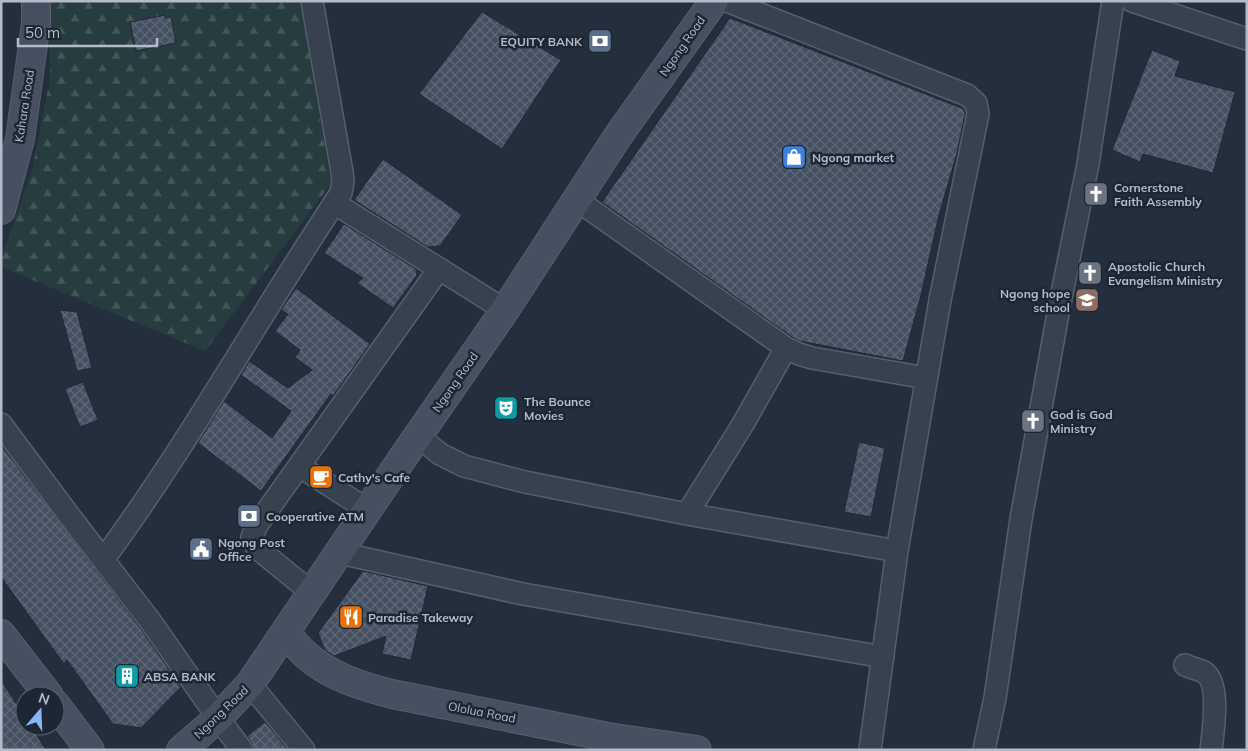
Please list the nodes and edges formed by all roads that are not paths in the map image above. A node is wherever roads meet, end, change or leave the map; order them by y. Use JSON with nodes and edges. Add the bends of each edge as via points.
{"nodes":[{"id":1,"x":36,"y":1,"type":"edge"},
{"id":2,"x":312,"y":1,"type":"edge"},
{"id":3,"x":714,"y":1,"type":"edge"},
{"id":4,"x":727,"y":1,"type":"edge"},
{"id":5,"x":1114,"y":1,"type":"edge"},
{"id":6,"x":1132,"y":1,"type":"edge"},
{"id":7,"x":1247,"y":39,"type":"edge"},
{"id":8,"x":577,"y":200,"type":"junction"},
{"id":9,"x":334,"y":203,"type":"junction"},
{"id":10,"x":1,"y":210,"type":"edge"},
{"id":11,"x":439,"y":269,"type":"junction"},
{"id":12,"x":505,"y":310,"type":"junction"},
{"id":13,"x":786,"y":348,"type":"junction"},
{"id":14,"x":926,"y":378,"type":"junction"},
{"id":15,"x":1,"y":424,"type":"edge"},
{"id":16,"x":418,"y":436,"type":"junction"},
{"id":17,"x":299,"y":466,"type":"junction"},
{"id":18,"x":368,"y":510,"type":"junction"},
{"id":19,"x":687,"y":514,"type":"junction"},
{"id":20,"x":897,"y":551,"type":"junction"},
{"id":21,"x":340,"y":552,"type":"junction"},
{"id":22,"x":103,"y":560,"type":"junction"},
{"id":23,"x":312,"y":593,"type":"junction"},
{"id":24,"x":285,"y":632,"type":"junction"},
{"id":25,"x":1,"y":634,"type":"edge"},
{"id":26,"x":883,"y":657,"type":"junction"},
{"id":27,"x":1185,"y":665,"type":"dead end"},
{"id":28,"x":250,"y":684,"type":"junction"},
{"id":29,"x":41,"y":686,"type":"edge"},
{"id":30,"x":65,"y":717,"type":"edge"},
{"id":31,"x":218,"y":718,"type":"junction"},
{"id":32,"x":609,"y":743,"type":"edge"},
{"id":33,"x":90,"y":750,"type":"edge"},
{"id":34,"x":181,"y":750,"type":"edge"},
{"id":35,"x":242,"y":750,"type":"edge"},
{"id":36,"x":304,"y":750,"type":"edge"},
{"id":37,"x":697,"y":750,"type":"edge"},
{"id":38,"x":870,"y":750,"type":"edge"},
{"id":39,"x":984,"y":750,"type":"edge"},
{"id":40,"x":1211,"y":750,"type":"edge"}],
"edges":[{"from":1,"to":10,"type":"main road","name":"Kahara Road","via":[[36,23],[20,139]]},
{"from":2,"to":9,"type":"street","via":[[343,181],[341,193]]},
{"from":3,"to":8,"type":"main road","name":"Ngong Road","via":[[618,136]]},
{"from":4,"to":14,"type":"street","via":[[967,95],[976,103],[978,114]]},
{"from":5,"to":39,"type":"street","via":[[1088,164],[1021,519],[995,698]]},
{"from":6,"to":7,"type":"street"},
{"from":8,"to":12,"type":"main road","name":"Ngong Road"},
{"from":8,"to":13,"type":"street"},
{"from":9,"to":11,"type":"street"},
{"from":9,"to":22,"type":"street","via":[[211,400]]},
{"from":11,"to":12,"type":"street"},
{"from":11,"to":17,"type":"street"},
{"from":12,"to":16,"type":"main road","name":"Ngong Road"},
{"from":13,"to":14,"type":"street","via":[[812,358]]},
{"from":13,"to":19,"type":"street"},
{"from":14,"to":20,"type":"street"},
{"from":15,"to":22,"type":"street"},
{"from":16,"to":18,"type":"main road","name":"Ngong Road"},
{"from":16,"to":19,"type":"street","via":[[440,454],[464,466],[525,482]]},
{"from":17,"to":18,"type":"street"},
{"from":17,"to":23,"type":"street","via":[[252,537],[257,548]]},
{"from":18,"to":21,"type":"main road","name":"Ngong Road"},
{"from":19,"to":20,"type":"street"},
{"from":20,"to":26,"type":"street"},
{"from":21,"to":23,"type":"main road","name":"Ngong Road"},
{"from":21,"to":26,"type":"street","via":[[523,594]]},
{"from":22,"to":31,"type":"street"},
{"from":23,"to":24,"type":"main road","name":"Ngong Road"},
{"from":24,"to":28,"type":"main road","name":"Ngong Road"},
{"from":24,"to":32,"type":"main road","name":"Ololua Road","via":[[306,655],[331,673],[360,686]]},
{"from":25,"to":29,"type":"main road"},
{"from":26,"to":38,"type":"street"},
{"from":27,"to":40,"type":"street","via":[[1205,673],[1212,683],[1215,702]]},
{"from":28,"to":31,"type":"main road","name":"Ngong Road"},
{"from":28,"to":36,"type":"street"},
{"from":30,"to":33,"type":"main road"},
{"from":31,"to":34,"type":"main road","name":"Ngong Road"},
{"from":31,"to":35,"type":"street"},
{"from":32,"to":37,"type":"main road","name":"Ololua Road"}]}
